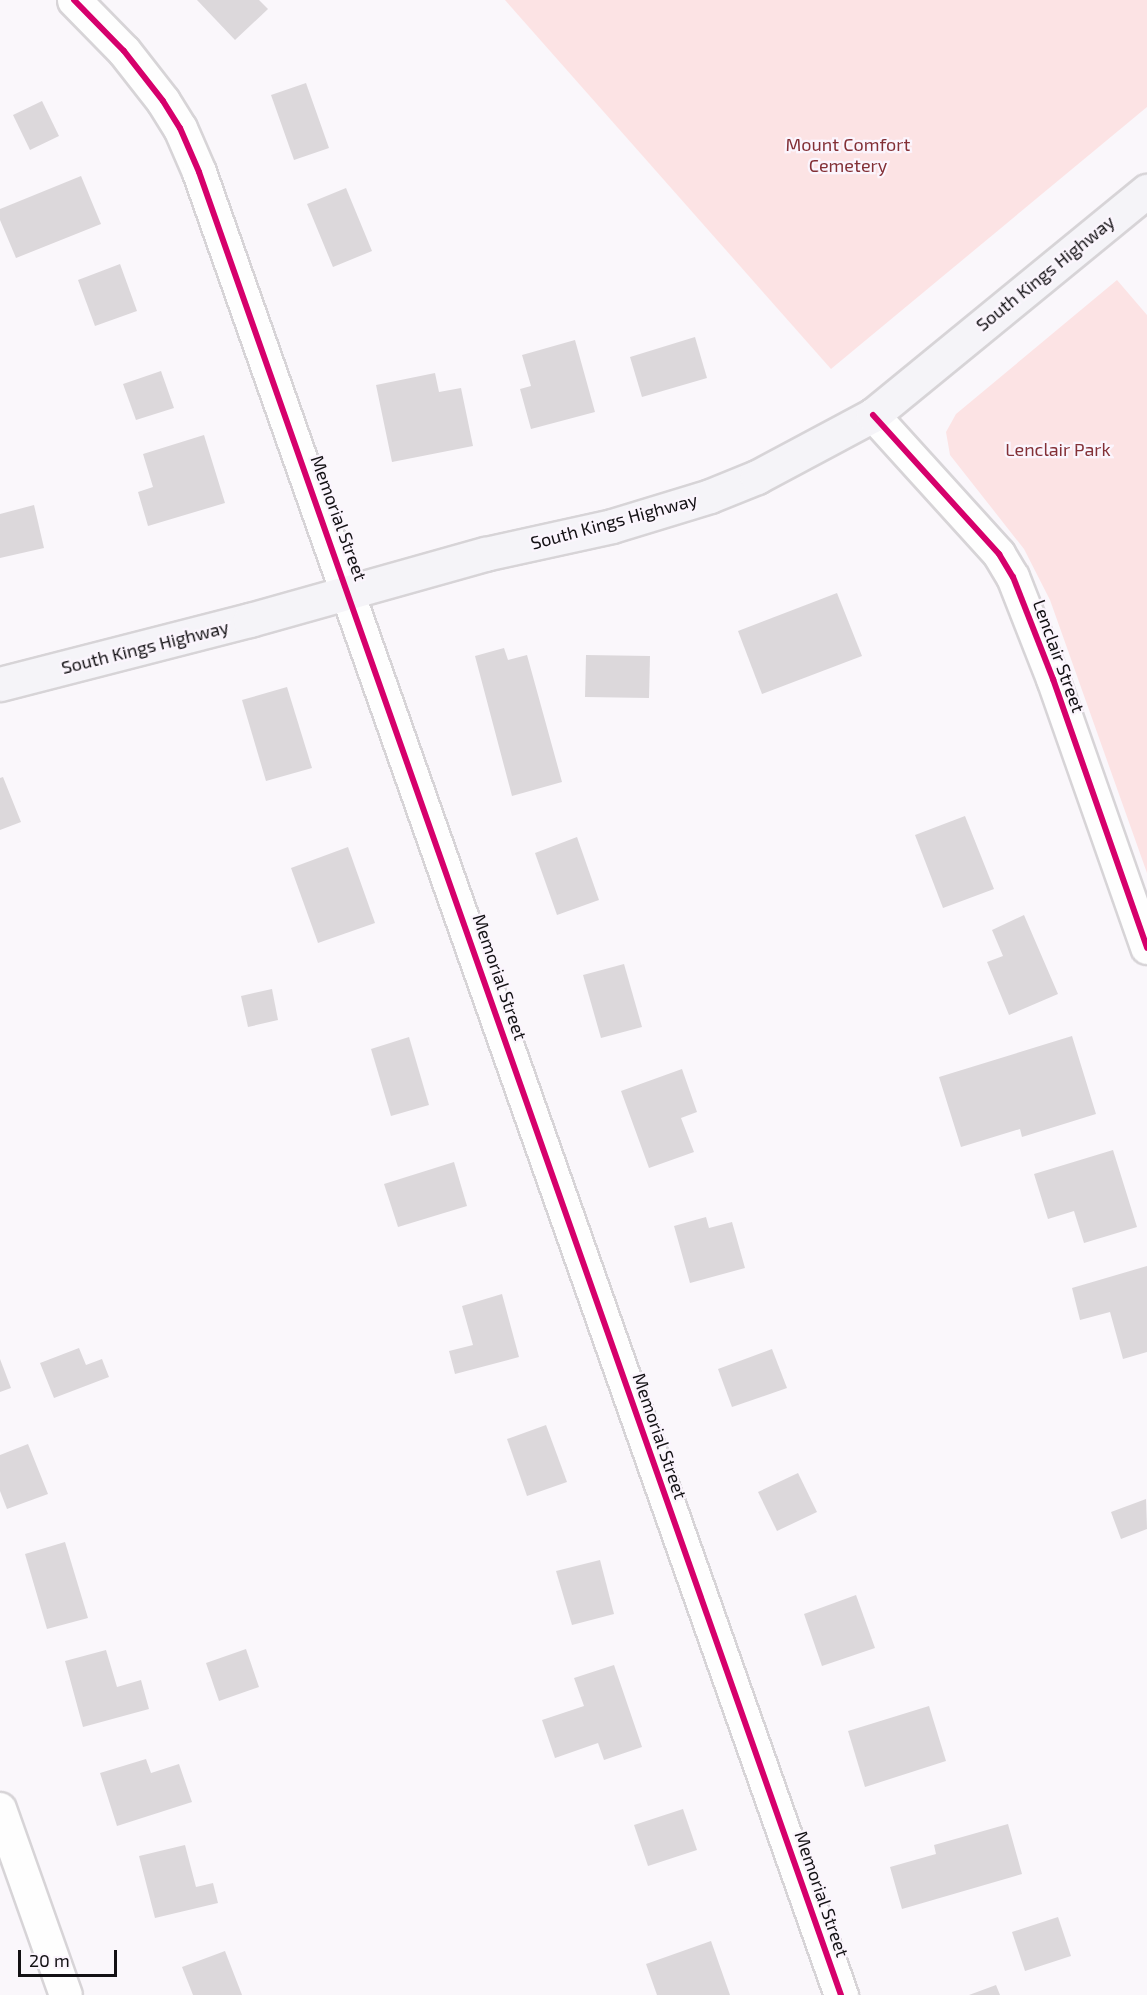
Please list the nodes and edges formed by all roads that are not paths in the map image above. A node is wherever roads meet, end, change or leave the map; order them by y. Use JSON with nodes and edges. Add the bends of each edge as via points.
{"nodes":[{"id":1,"x":74,"y":0,"type":"edge"},
{"id":2,"x":1147,"y":191,"type":"edge"},
{"id":3,"x":873,"y":415,"type":"junction"},
{"id":4,"x":349,"y":590,"type":"junction"},
{"id":5,"x":0,"y":684,"type":"edge"},
{"id":6,"x":1147,"y":948,"type":"edge"},
{"id":7,"x":0,"y":1809,"type":"edge"},
{"id":8,"x":66,"y":1995,"type":"edge"},
{"id":9,"x":841,"y":1995,"type":"edge"}],
"edges":[{"from":1,"to":4,"type":"street","name":"Memorial Street","via":[[124,51],[180,128],[200,172]]},
{"from":2,"to":3,"type":"main road","name":"South Kings Highway"},
{"from":3,"to":4,"type":"main road","name":"South Kings Highway","via":[[805,454],[710,496],[612,526],[484,554]]},
{"from":3,"to":6,"type":"street","name":"Lenclair Street","via":[[999,554],[1013,576]]},
{"from":4,"to":5,"type":"main road","name":"South Kings Highway","via":[[250,620]]},
{"from":4,"to":9,"type":"street","name":"Memorial Street"},
{"from":7,"to":8,"type":"street"}]}
